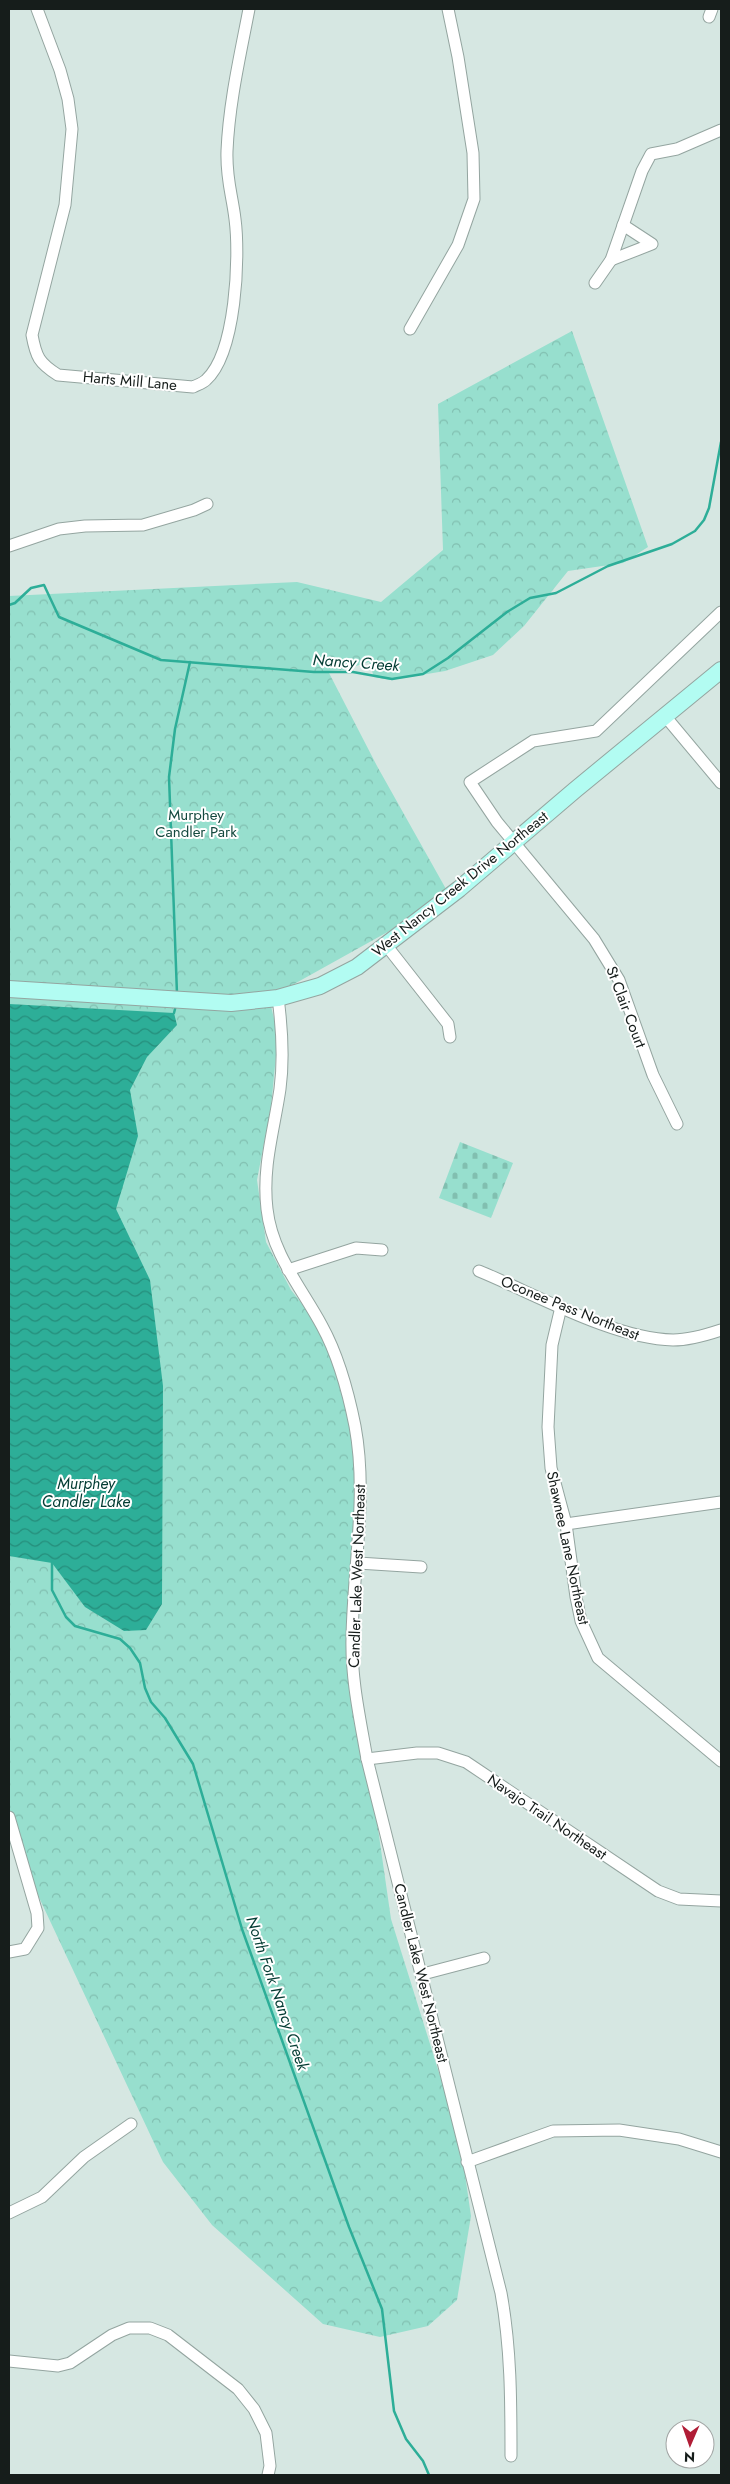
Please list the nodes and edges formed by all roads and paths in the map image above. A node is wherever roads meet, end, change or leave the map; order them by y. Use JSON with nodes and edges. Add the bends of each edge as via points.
{"nodes":[{"id":1,"x":38,"y":9,"type":"edge"},
{"id":2,"x":249,"y":9,"type":"edge"},
{"id":3,"x":448,"y":9,"type":"edge"},
{"id":4,"x":721,"y":130,"type":"edge"},
{"id":5,"x":623,"y":224,"type":"junction"},
{"id":6,"x":611,"y":260,"type":"junction"},
{"id":7,"x":595,"y":282,"type":"dead end"},
{"id":8,"x":410,"y":329,"type":"dead end"},
{"id":9,"x":207,"y":504,"type":"dead end"},
{"id":10,"x":9,"y":546,"type":"edge"},
{"id":11,"x":721,"y":612,"type":"edge"},
{"id":12,"x":721,"y":670,"type":"edge"},
{"id":13,"x":665,"y":716,"type":"junction"},
{"id":14,"x":721,"y":783,"type":"edge"},
{"id":15,"x":514,"y":843,"type":"junction"},
{"id":16,"x":386,"y":945,"type":"junction"},
{"id":17,"x":9,"y":989,"type":"edge"},
{"id":18,"x":278,"y":998,"type":"junction"},
{"id":19,"x":450,"y":1037,"type":"dead end"},
{"id":20,"x":677,"y":1124,"type":"dead end"},
{"id":21,"x":382,"y":1250,"type":"dead end"},
{"id":22,"x":288,"y":1270,"type":"junction"},
{"id":23,"x":479,"y":1271,"type":"dead end"},
{"id":24,"x":561,"y":1307,"type":"junction"},
{"id":25,"x":721,"y":1330,"type":"edge"},
{"id":26,"x":721,"y":1502,"type":"edge"},
{"id":27,"x":566,"y":1524,"type":"junction"},
{"id":28,"x":358,"y":1563,"type":"junction"},
{"id":29,"x":421,"y":1567,"type":"dead end"},
{"id":30,"x":367,"y":1759,"type":"junction"},
{"id":31,"x":721,"y":1760,"type":"edge"},
{"id":32,"x":9,"y":1817,"type":"edge"},
{"id":33,"x":721,"y":1902,"type":"edge"},
{"id":34,"x":9,"y":1952,"type":"edge"},
{"id":35,"x":484,"y":1958,"type":"dead end"},
{"id":36,"x":423,"y":1974,"type":"junction"},
{"id":37,"x":131,"y":2124,"type":"dead end"},
{"id":38,"x":721,"y":2152,"type":"edge"},
{"id":39,"x":467,"y":2162,"type":"junction"},
{"id":40,"x":9,"y":2213,"type":"edge"},
{"id":41,"x":9,"y":2361,"type":"edge"},
{"id":42,"x":512,"y":2456,"type":"dead end"},
{"id":43,"x":268,"y":2475,"type":"edge"}],
"edges":[{"from":1,"to":2,"type":"street","name":"Harts Mill Lane","via":[[60,70],[72,129],[65,205],[32,334],[35,351],[43,365],[58,375],[193,386],[206,381],[221,356],[234,305],[237,247],[227,178],[227,150],[232,99]]},
{"from":3,"to":8,"type":"street","via":[[474,153],[474,199],[458,245]]},
{"from":4,"to":5,"type":"street","via":[[677,149],[651,154]]},
{"from":5,"to":6,"type":"street"},
{"from":5,"to":6,"type":"street","via":[[652,244]]},
{"from":6,"to":7,"type":"street"},
{"from":9,"to":10,"type":"street","via":[[143,525],[117,524],[59,530]]},
{"from":11,"to":15,"type":"street","name":"St Clair Court","via":[[596,731],[533,741],[470,782]]},
{"from":12,"to":13,"type":"street","name":"West Nancy Creek Drive Northeast"},
{"from":13,"to":14,"type":"street"},
{"from":13,"to":15,"type":"street","name":"West Nancy Creek Drive Northeast"},
{"from":15,"to":16,"type":"street","name":"West Nancy Creek Drive Northeast"},
{"from":15,"to":20,"type":"street","name":"St Clair Court","via":[[594,939],[619,980],[653,1075]]},
{"from":16,"to":18,"type":"street","name":"West Nancy Creek Drive Northeast","via":[[336,979]]},
{"from":16,"to":19,"type":"street","via":[[448,1024]]},
{"from":17,"to":18,"type":"street","name":"West Nancy Creek Drive Northeast","via":[[231,1003]]},
{"from":18,"to":22,"type":"street","name":"Candler Lake West Northeast","via":[[282,1064],[265,1180],[269,1224]]},
{"from":21,"to":22,"type":"street","via":[[356,1248]]},
{"from":22,"to":28,"type":"street","name":"Candler Lake West Northeast","via":[[333,1349],[348,1396],[360,1461]]},
{"from":23,"to":24,"type":"street","name":"Oconee Pass Northeast"},
{"from":24,"to":25,"type":"street","name":"Oconee Pass Northeast","via":[[645,1338],[674,1340]]},
{"from":24,"to":27,"type":"street","name":"Shawnee Lane Northeast","via":[[552,1345],[548,1427],[551,1468]]},
{"from":26,"to":27,"type":"street"},
{"from":27,"to":31,"type":"street","name":"Shawnee Lane Northeast","via":[[579,1613],[598,1658]]},
{"from":28,"to":29,"type":"street"},
{"from":28,"to":30,"type":"street","name":"Candler Lake West Northeast","via":[[352,1637],[353,1677]]},
{"from":30,"to":33,"type":"street","name":"Navajo Trail Northeast","via":[[431,1753],[466,1762],[658,1891],[678,1899]]},
{"from":30,"to":36,"type":"street","name":"Candler Lake West Northeast"},
{"from":32,"to":34,"type":"street","via":[[37,1913],[38,1928],[25,1949]]},
{"from":35,"to":36,"type":"street"},
{"from":36,"to":39,"type":"street","name":"Candler Lake West Northeast"},
{"from":37,"to":40,"type":"street","via":[[84,2157],[42,2197]]},
{"from":38,"to":39,"type":"street","via":[[679,2139],[619,2130],[553,2131]]},
{"from":39,"to":42,"type":"street","name":"Candler Lake West Northeast","via":[[501,2293],[508,2333]]},
{"from":41,"to":43,"type":"street","via":[[58,2366],[70,2363],[112,2335],[129,2328],[150,2328],[168,2335],[238,2390],[254,2409],[266,2433]]}]}
